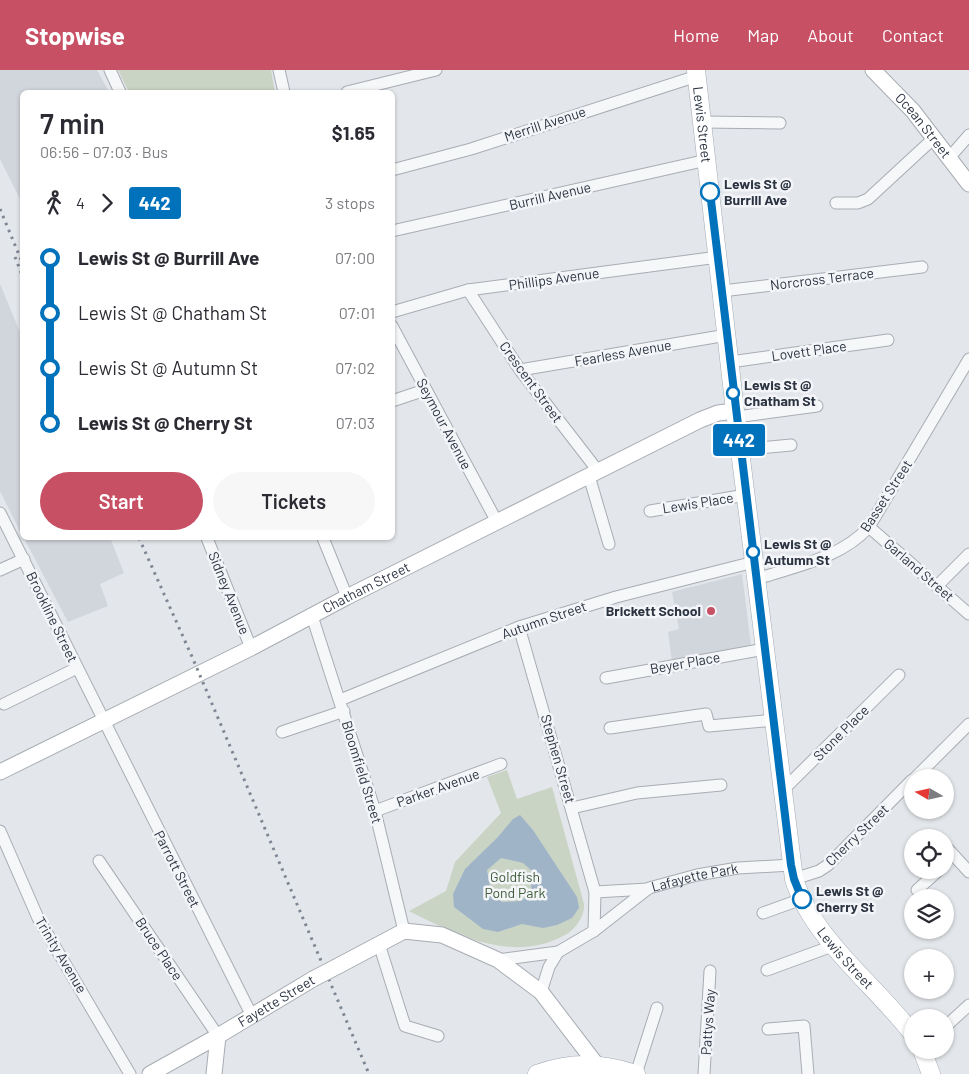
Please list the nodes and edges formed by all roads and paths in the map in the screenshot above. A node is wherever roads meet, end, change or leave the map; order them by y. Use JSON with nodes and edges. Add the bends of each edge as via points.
{"nodes":[{"id":1,"x":110,"y":70,"type":"edge"},
{"id":2,"x":279,"y":70,"type":"edge"},
{"id":3,"x":436,"y":70,"type":"edge"},
{"id":4,"x":873,"y":70,"type":"edge"},
{"id":5,"x":697,"y":73,"type":"edge"},
{"id":6,"x":119,"y":90,"type":"edge"},
{"id":7,"x":284,"y":90,"type":"edge"},
{"id":8,"x":355,"y":90,"type":"edge"},
{"id":9,"x":702,"y":122,"type":"junction"},
{"id":10,"x":780,"y":123,"type":"dead end"},
{"id":11,"x":969,"y":135,"type":"edge"},
{"id":12,"x":934,"y":138,"type":"junction"},
{"id":13,"x":949,"y":158,"type":"junction"},
{"id":14,"x":706,"y":160,"type":"junction"},
{"id":15,"x":395,"y":169,"type":"edge"},
{"id":16,"x":969,"y":184,"type":"edge"},
{"id":17,"x":836,"y":203,"type":"dead end"},
{"id":18,"x":395,"y":230,"type":"edge"},
{"id":19,"x":718,"y":256,"type":"junction"},
{"id":20,"x":922,"y":267,"type":"dead end"},
{"id":21,"x":468,"y":290,"type":"junction"},
{"id":22,"x":722,"y":291,"type":"junction"},
{"id":23,"x":395,"y":311,"type":"edge"},
{"id":24,"x":395,"y":332,"type":"edge"},
{"id":25,"x":727,"y":335,"type":"junction"},
{"id":26,"x":888,"y":340,"type":"dead end"},
{"id":27,"x":969,"y":359,"type":"edge"},
{"id":28,"x":730,"y":362,"type":"junction"},
{"id":29,"x":520,"y":370,"type":"junction"},
{"id":30,"x":425,"y":390,"type":"junction"},
{"id":31,"x":395,"y":400,"type":"edge"},
{"id":32,"x":817,"y":406,"type":"dead end"},
{"id":33,"x":736,"y":414,"type":"junction"},
{"id":34,"x":791,"y":445,"type":"dead end"},
{"id":35,"x":740,"y":450,"type":"junction"},
{"id":36,"x":594,"y":473,"type":"junction"},
{"id":37,"x":746,"y":495,"type":"junction"},
{"id":38,"x":650,"y":511,"type":"dead end"},
{"id":39,"x":0,"y":513,"type":"edge"},
{"id":40,"x":497,"y":522,"type":"junction"},
{"id":41,"x":869,"y":526,"type":"junction"},
{"id":42,"x":208,"y":540,"type":"edge"},
{"id":43,"x":324,"y":540,"type":"edge"},
{"id":44,"x":608,"y":544,"type":"dead end"},
{"id":45,"x":969,"y":554,"type":"edge"},
{"id":46,"x":24,"y":559,"type":"junction"},
{"id":47,"x":0,"y":570,"type":"edge"},
{"id":48,"x":755,"y":571,"type":"junction"},
{"id":49,"x":937,"y":586,"type":"junction"},
{"id":50,"x":347,"y":597,"type":"junction"},
{"id":51,"x":969,"y":614,"type":"edge"},
{"id":52,"x":312,"y":616,"type":"junction"},
{"id":53,"x":519,"y":627,"type":"junction"},
{"id":54,"x":251,"y":648,"type":"junction"},
{"id":55,"x":765,"y":649,"type":"junction"},
{"id":56,"x":77,"y":668,"type":"junction"},
{"id":57,"x":899,"y":675,"type":"dead end"},
{"id":58,"x":606,"y":678,"type":"dead end"},
{"id":59,"x":4,"y":704,"type":"dead end"},
{"id":60,"x":342,"y":705,"type":"junction"},
{"id":61,"x":774,"y":720,"type":"junction"},
{"id":62,"x":104,"y":721,"type":"junction"},
{"id":63,"x":969,"y":724,"type":"edge"},
{"id":64,"x":610,"y":728,"type":"dead end"},
{"id":65,"x":282,"y":732,"type":"dead end"},
{"id":66,"x":501,"y":764,"type":"dead end"},
{"id":67,"x":924,"y":769,"type":"edge"},
{"id":68,"x":0,"y":772,"type":"edge"},
{"id":69,"x":721,"y":785,"type":"dead end"},
{"id":70,"x":904,"y":788,"type":"edge"},
{"id":71,"x":782,"y":790,"type":"junction"},
{"id":72,"x":572,"y":808,"type":"junction"},
{"id":73,"x":375,"y":811,"type":"junction"},
{"id":74,"x":0,"y":831,"type":"edge"},
{"id":75,"x":954,"y":855,"type":"edge"},
{"id":76,"x":99,"y":861,"type":"dead end"},
{"id":77,"x":793,"y":872,"type":"junction"},
{"id":78,"x":969,"y":872,"type":"edge"},
{"id":79,"x":929,"y":879,"type":"edge"},
{"id":80,"x":649,"y":888,"type":"junction"},
{"id":81,"x":918,"y":889,"type":"edge"},
{"id":82,"x":595,"y":892,"type":"junction"},
{"id":83,"x":802,"y":899,"type":"junction"},
{"id":84,"x":763,"y":913,"type":"dead end"},
{"id":85,"x":404,"y":930,"type":"junction"},
{"id":86,"x":594,"y":931,"type":"junction"},
{"id":87,"x":379,"y":944,"type":"junction"},
{"id":88,"x":835,"y":945,"type":"junction"},
{"id":89,"x":558,"y":952,"type":"junction"},
{"id":90,"x":498,"y":960,"type":"junction"},
{"id":91,"x":767,"y":970,"type":"dead end"},
{"id":92,"x":710,"y":971,"type":"dead end"},
{"id":93,"x":542,"y":992,"type":"junction"},
{"id":94,"x":969,"y":1005,"type":"edge"},
{"id":95,"x":657,"y":1008,"type":"dead end"},
{"id":96,"x":252,"y":1016,"type":"junction"},
{"id":97,"x":954,"y":1019,"type":"edge"},
{"id":98,"x":904,"y":1023,"type":"edge"},
{"id":99,"x":768,"y":1029,"type":"dead end"},
{"id":100,"x":218,"y":1036,"type":"junction"},
{"id":101,"x":438,"y":1036,"type":"dead end"},
{"id":102,"x":925,"y":1059,"type":"edge"},
{"id":103,"x":596,"y":1064,"type":"junction"},
{"id":104,"x":130,"y":1074,"type":"edge"},
{"id":105,"x":150,"y":1074,"type":"edge"},
{"id":106,"x":214,"y":1074,"type":"edge"},
{"id":107,"x":537,"y":1074,"type":"edge"},
{"id":108,"x":636,"y":1074,"type":"edge"},
{"id":109,"x":704,"y":1074,"type":"edge"},
{"id":110,"x":808,"y":1074,"type":"edge"},
{"id":111,"x":931,"y":1074,"type":"edge"}],
"edges":[{"from":1,"to":6,"type":"street"},
{"from":2,"to":7,"type":"street"},
{"from":3,"to":8,"type":"street"},
{"from":4,"to":12,"type":"main road","name":"Ocean Street"},
{"from":5,"to":9,"type":"main road","name":"Lewis Street"},
{"from":5,"to":15,"type":"street","name":"Merrill Avenue","via":[[471,149]]},
{"from":9,"to":10,"type":"street"},
{"from":9,"to":14,"type":"main road","name":"Lewis Street"},
{"from":11,"to":13,"type":"street"},
{"from":12,"to":13,"type":"main road","name":"Ocean Street"},
{"from":12,"to":17,"type":"street","via":[[868,199],[853,204]]},
{"from":13,"to":16,"type":"main road","name":"Ocean Street"},
{"from":14,"to":18,"type":"street","name":"Burrill Avenue"},
{"from":14,"to":19,"type":"main road","name":"Lewis Street"},
{"from":19,"to":21,"type":"street","name":"Phillips Avenue"},
{"from":19,"to":22,"type":"main road","name":"Lewis Street"},
{"from":20,"to":22,"type":"street","name":"Norcross Terrace"},
{"from":21,"to":23,"type":"street","name":"Phillips Avenue"},
{"from":21,"to":29,"type":"street","name":"Crescent Street"},
{"from":22,"to":25,"type":"main road","name":"Lewis Street"},
{"from":24,"to":30,"type":"street","name":"Seymour Avenue"},
{"from":25,"to":28,"type":"main road","name":"Lewis Street"},
{"from":25,"to":29,"type":"street","name":"Fearless Avenue"},
{"from":26,"to":28,"type":"street","name":"Lovett Place"},
{"from":27,"to":41,"type":"street","name":"Basset Street"},
{"from":28,"to":33,"type":"main road","name":"Lewis Street"},
{"from":29,"to":36,"type":"street","name":"Crescent Street"},
{"from":30,"to":31,"type":"street"},
{"from":30,"to":40,"type":"street","name":"Seymour Avenue"},
{"from":32,"to":33,"type":"street"},
{"from":33,"to":35,"type":"main road","name":"Lewis Street"},
{"from":33,"to":36,"type":"main road","name":"Chatham Street","via":[[705,417]]},
{"from":34,"to":35,"type":"street"},
{"from":35,"to":37,"type":"main road","name":"Lewis Street"},
{"from":36,"to":40,"type":"main road","name":"Chatham Street"},
{"from":36,"to":44,"type":"street"},
{"from":37,"to":38,"type":"street","name":"Lewis Place"},
{"from":37,"to":48,"type":"main road","name":"Lewis Street"},
{"from":39,"to":46,"type":"street","name":"Brookline Street"},
{"from":40,"to":50,"type":"main road","name":"Chatham Street"},
{"from":41,"to":48,"type":"street","name":"Basset Street","via":[[845,547]]},
{"from":41,"to":49,"type":"street","name":"Garland Street"},
{"from":42,"to":54,"type":"street","name":"Sidney Avenue"},
{"from":43,"to":50,"type":"street"},
{"from":45,"to":49,"type":"street"},
{"from":46,"to":47,"type":"street"},
{"from":46,"to":56,"type":"street","name":"Brookline Street"},
{"from":48,"to":53,"type":"street","name":"Autumn Street","via":[[625,594]]},
{"from":48,"to":55,"type":"main road","name":"Lewis Street"},
{"from":49,"to":51,"type":"street","name":"Garland Street"},
{"from":50,"to":52,"type":"main road","name":"Chatham Street"},
{"from":52,"to":54,"type":"main road","name":"Chatham Street"},
{"from":52,"to":60,"type":"street","name":"Bloomfield Street"},
{"from":53,"to":60,"type":"street","name":"Autumn Street"},
{"from":53,"to":72,"type":"street","name":"Stephen Street"},
{"from":54,"to":62,"type":"main road","name":"Chatham Street"},
{"from":55,"to":58,"type":"street","name":"Beyer Place"},
{"from":55,"to":61,"type":"main road","name":"Lewis Street"},
{"from":56,"to":59,"type":"street"},
{"from":56,"to":62,"type":"street","name":"Brookline Street"},
{"from":57,"to":71,"type":"street","name":"Stone Place"},
{"from":60,"to":65,"type":"street","name":"Autumn Street"},
{"from":60,"to":73,"type":"street","name":"Bloomfield Street"},
{"from":61,"to":64,"type":"street","via":[[709,726],[706,714]]},
{"from":61,"to":71,"type":"main road","name":"Lewis Street"},
{"from":62,"to":68,"type":"main road","name":"Chatham Street"},
{"from":62,"to":96,"type":"street","name":"Parrott Street"},
{"from":63,"to":67,"type":"street"},
{"from":66,"to":73,"type":"street","name":"Parker Avenue"},
{"from":69,"to":72,"type":"street","via":[[637,793]]},
{"from":70,"to":77,"type":"street","name":"Cherry Street","via":[[828,865],[818,871]]},
{"from":71,"to":77,"type":"main road","name":"Lewis Street"},
{"from":72,"to":82,"type":"street","name":"Stephen Street"},
{"from":73,"to":85,"type":"street","name":"Bloomfield Street"},
{"from":74,"to":104,"type":"street","name":"Trinity Avenue","via":[[38,918]]},
{"from":75,"to":78,"type":"street"},
{"from":76,"to":100,"type":"street","name":"Bruce Place"},
{"from":77,"to":80,"type":"street","name":"Lafayette Park","via":[[738,868]]},
{"from":77,"to":83,"type":"main road","name":"Lewis Street"},
{"from":79,"to":81,"type":"street"},
{"from":80,"to":82,"type":"street"},
{"from":80,"to":86,"type":"street","name":"Lafayette Park"},
{"from":82,"to":86,"type":"street","name":"Stephen Street"},
{"from":83,"to":84,"type":"street"},
{"from":83,"to":88,"type":"main road","name":"Lewis Street"},
{"from":85,"to":87,"type":"main road","name":"Fayette Street"},
{"from":85,"to":90,"type":"main road","via":[[442,935]]},
{"from":86,"to":89,"type":"street","name":"Lafayette Park"},
{"from":87,"to":96,"type":"main road","name":"Fayette Street","bridge":true},
{"from":87,"to":101,"type":"street","via":[[405,1026]]},
{"from":88,"to":91,"type":"street"},
{"from":88,"to":98,"type":"main road","name":"Lewis Street"},
{"from":89,"to":90,"type":"street","name":"Lafayette Park"},
{"from":89,"to":93,"type":"street","via":[[549,967]]},
{"from":90,"to":93,"type":"main road"},
{"from":92,"to":109,"type":"street","name":"Pattys Way"},
{"from":93,"to":103,"type":"main road"},
{"from":94,"to":97,"type":"street"},
{"from":95,"to":108,"type":"street"},
{"from":96,"to":100,"type":"main road","name":"Fayette Street"},
{"from":99,"to":110,"type":"street","via":[[804,1026]]},
{"from":100,"to":105,"type":"main road","name":"Fayette Street"},
{"from":100,"to":106,"type":"main road"},
{"from":102,"to":111,"type":"main road"},
{"from":103,"to":107,"type":"main road","via":[[576,1063]]},
{"from":103,"to":108,"type":"main road"}]}
